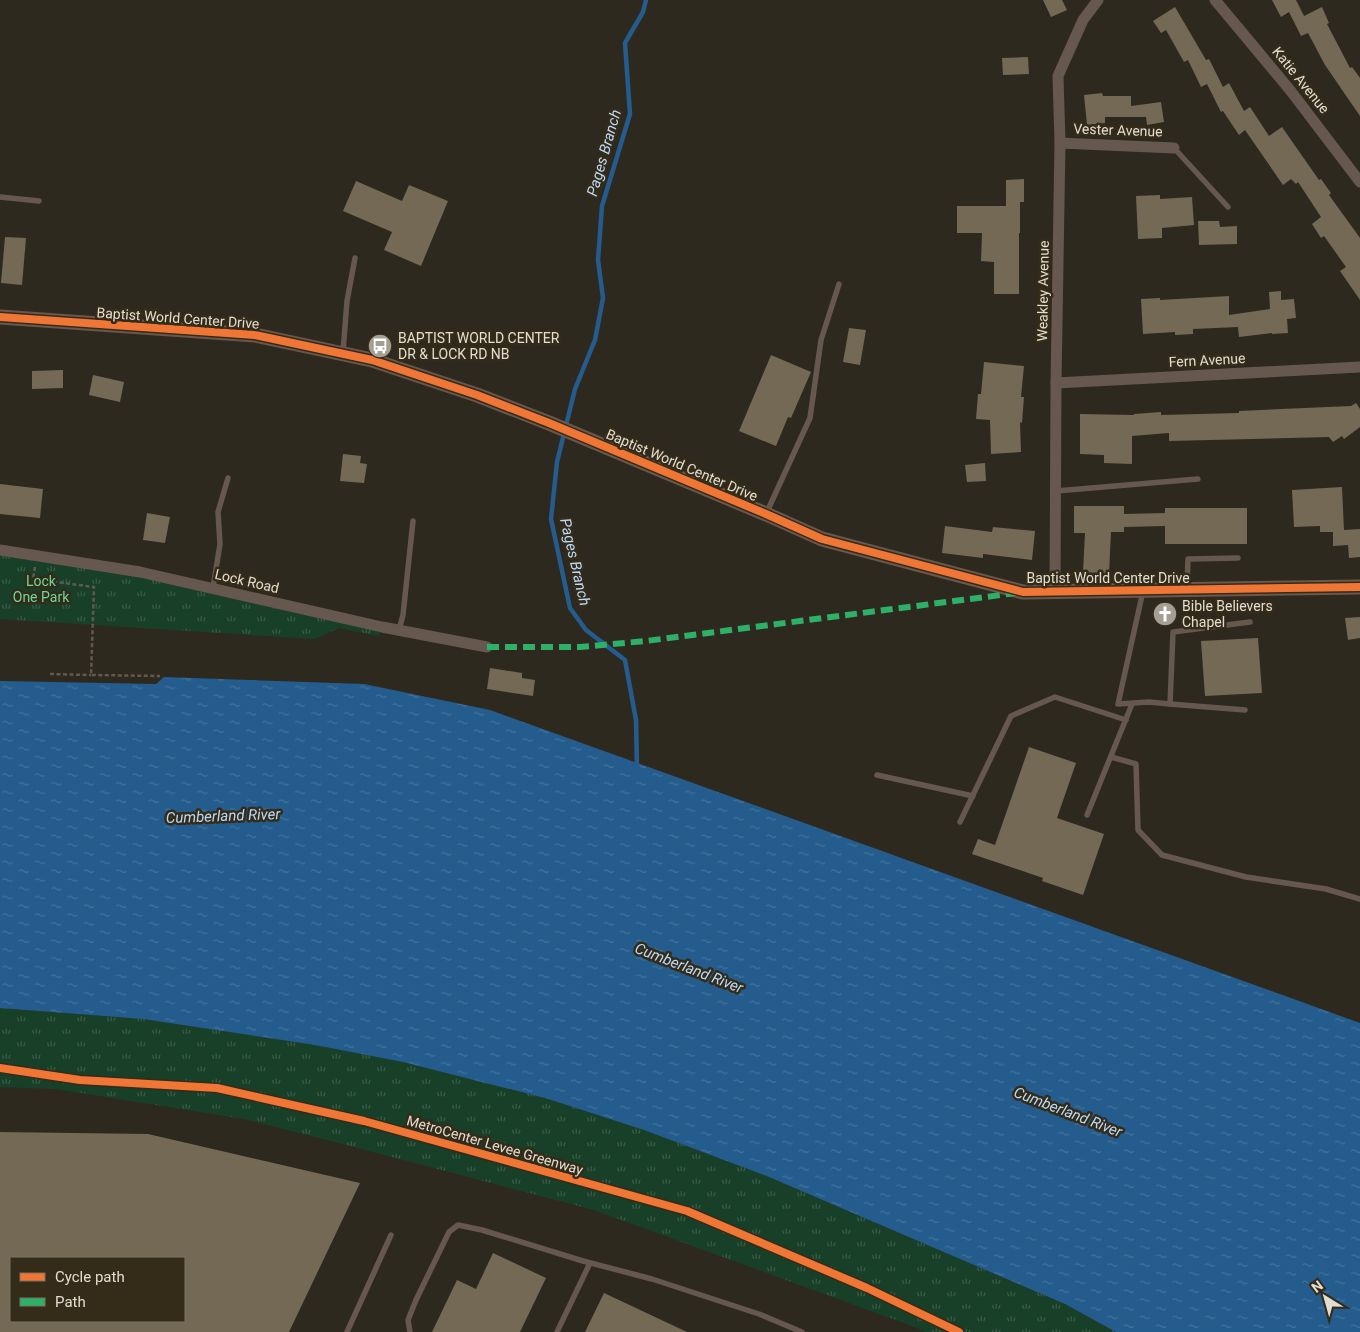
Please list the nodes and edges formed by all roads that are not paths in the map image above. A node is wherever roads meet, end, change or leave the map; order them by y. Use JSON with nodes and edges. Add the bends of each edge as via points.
{"nodes":[{"id":1,"x":1098,"y":0,"type":"edge"},
{"id":2,"x":1215,"y":0,"type":"edge"},
{"id":3,"x":1060,"y":143,"type":"junction"},
{"id":4,"x":1174,"y":148,"type":"joint"},
{"id":5,"x":1360,"y":182,"type":"edge"},
{"id":6,"x":0,"y":197,"type":"edge"},
{"id":7,"x":39,"y":201,"type":"dead end"},
{"id":8,"x":1228,"y":207,"type":"dead end"},
{"id":9,"x":355,"y":258,"type":"dead end"},
{"id":10,"x":838,"y":284,"type":"dead end"},
{"id":11,"x":0,"y":318,"type":"edge"},
{"id":12,"x":342,"y":354,"type":"junction"},
{"id":13,"x":1360,"y":367,"type":"edge"},
{"id":14,"x":1056,"y":383,"type":"junction"},
{"id":15,"x":228,"y":478,"type":"dead end"},
{"id":16,"x":1198,"y":479,"type":"dead end"},
{"id":17,"x":1056,"y":491,"type":"junction"},
{"id":18,"x":766,"y":514,"type":"junction"},
{"id":19,"x":413,"y":521,"type":"dead end"},
{"id":20,"x":0,"y":550,"type":"edge"},
{"id":21,"x":1238,"y":558,"type":"dead end"},
{"id":22,"x":1360,"y":587,"type":"edge"},
{"id":23,"x":212,"y":588,"type":"junction"},
{"id":24,"x":1187,"y":590,"type":"junction"},
{"id":25,"x":1143,"y":591,"type":"junction"},
{"id":26,"x":1056,"y":593,"type":"junction"},
{"id":27,"x":1250,"y":622,"type":"dead end"},
{"id":28,"x":399,"y":630,"type":"junction"},
{"id":29,"x":487,"y":647,"type":"dead end"},
{"id":30,"x":1132,"y":704,"type":"junction"},
{"id":31,"x":1170,"y":704,"type":"junction"},
{"id":32,"x":1245,"y":710,"type":"dead end"},
{"id":33,"x":1126,"y":720,"type":"junction"},
{"id":34,"x":1111,"y":757,"type":"junction"},
{"id":35,"x":877,"y":775,"type":"dead end"},
{"id":36,"x":973,"y":796,"type":"junction"},
{"id":37,"x":1087,"y":815,"type":"dead end"},
{"id":38,"x":960,"y":822,"type":"dead end"},
{"id":39,"x":1360,"y":899,"type":"edge"},
{"id":40,"x":391,"y":1235,"type":"dead end"},
{"id":41,"x":590,"y":1263,"type":"junction"},
{"id":42,"x":347,"y":1332,"type":"edge"},
{"id":43,"x":410,"y":1332,"type":"edge"},
{"id":44,"x":557,"y":1332,"type":"edge"},
{"id":45,"x":802,"y":1332,"type":"edge"}],
"edges":[{"from":1,"to":3,"type":"street","name":"Weakley Avenue","via":[[1083,20],[1058,76]]},
{"from":2,"to":5,"type":"street","name":"Katie Avenue","via":[[1290,90]]},
{"from":3,"to":4,"type":"street","name":"Vester Avenue"},
{"from":3,"to":14,"type":"street","name":"Weakley Avenue"},
{"from":4,"to":8,"type":"lane"},
{"from":6,"to":7,"type":"lane"},
{"from":9,"to":12,"type":"lane"},
{"from":10,"to":18,"type":"lane","via":[[821,340],[810,418]]},
{"from":11,"to":12,"type":"street","name":"Baptist World Center Drive","via":[[256,335]]},
{"from":12,"to":18,"type":"street","name":"Baptist World Center Drive","via":[[372,360],[476,395]]},
{"from":13,"to":14,"type":"street","name":"Fern Avenue"},
{"from":14,"to":17,"type":"street","name":"Weakley Avenue"},
{"from":15,"to":23,"type":"lane","via":[[218,512],[220,544]]},
{"from":16,"to":17,"type":"lane"},
{"from":17,"to":26,"type":"street","name":"Weakley Avenue"},
{"from":18,"to":26,"type":"street","name":"Baptist World Center Drive","via":[[822,539],[1023,592]]},
{"from":19,"to":28,"type":"lane"},
{"from":20,"to":23,"type":"street","name":"Lock Road","via":[[140,572]]},
{"from":21,"to":24,"type":"lane","via":[[1188,559]]},
{"from":22,"to":24,"type":"street","name":"Baptist World Center Drive"},
{"from":23,"to":28,"type":"street","name":"Lock Road"},
{"from":24,"to":25,"type":"street","name":"Baptist World Center Drive"},
{"from":25,"to":26,"type":"street","name":"Baptist World Center Drive"},
{"from":25,"to":30,"type":"lane","via":[[1118,704]]},
{"from":27,"to":31,"type":"lane","via":[[1173,632]]},
{"from":28,"to":29,"type":"street","name":"Lock Road"},
{"from":30,"to":31,"type":"lane"},
{"from":30,"to":33,"type":"lane"},
{"from":31,"to":32,"type":"lane"},
{"from":33,"to":34,"type":"lane"},
{"from":33,"to":36,"type":"lane","via":[[1055,697],[1010,716]]},
{"from":34,"to":37,"type":"lane"},
{"from":34,"to":39,"type":"lane","via":[[1136,764],[1138,830],[1162,855],[1246,877],[1326,889]]},
{"from":35,"to":36,"type":"lane"},
{"from":36,"to":38,"type":"lane"},
{"from":40,"to":42,"type":"lane"},
{"from":41,"to":43,"type":"lane","via":[[458,1225],[449,1232],[416,1300],[408,1320]]},
{"from":41,"to":44,"type":"lane"},
{"from":41,"to":45,"type":"lane","via":[[652,1279],[759,1314]]}]}
